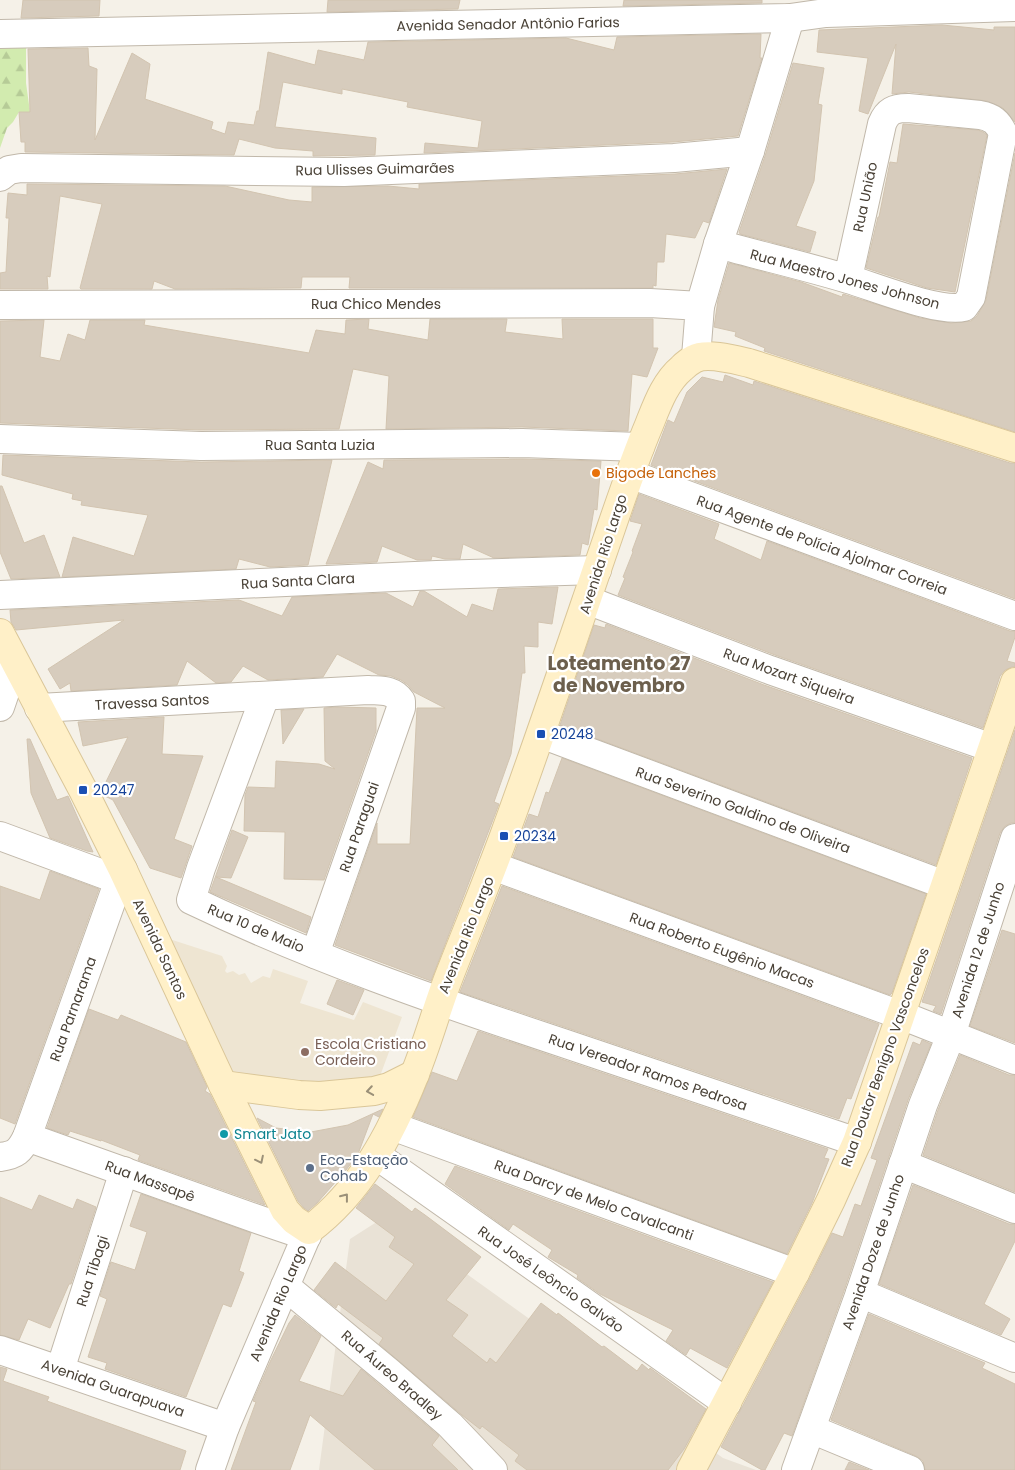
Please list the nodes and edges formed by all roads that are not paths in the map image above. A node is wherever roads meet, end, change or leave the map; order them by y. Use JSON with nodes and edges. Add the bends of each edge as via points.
{"nodes":[{"id":1,"x":963,"y":4,"type":"edge"},
{"id":2,"x":827,"y":6,"type":"edge"},
{"id":3,"x":1015,"y":7,"type":"edge"},
{"id":4,"x":790,"y":18,"type":"junction"},
{"id":5,"x":0,"y":34,"type":"edge"},
{"id":6,"x":885,"y":117,"type":"joint"},
{"id":7,"x":750,"y":151,"type":"junction"},
{"id":8,"x":0,"y":177,"type":"edge"},
{"id":9,"x":718,"y":244,"type":"junction"},
{"id":10,"x":848,"y":278,"type":"junction"},
{"id":11,"x":0,"y":305,"type":"edge"},
{"id":12,"x":700,"y":306,"type":"junction"},
{"id":13,"x":696,"y":357,"type":"junction"},
{"id":14,"x":0,"y":439,"type":"edge"},
{"id":15,"x":640,"y":447,"type":"junction"},
{"id":16,"x":1015,"y":448,"type":"edge"},
{"id":17,"x":630,"y":474,"type":"junction"},
{"id":18,"x":597,"y":570,"type":"junction"},
{"id":19,"x":0,"y":595,"type":"edge"},
{"id":20,"x":588,"y":600,"type":"junction"},
{"id":21,"x":1015,"y":616,"type":"edge"},
{"id":22,"x":0,"y":633,"type":"edge"},
{"id":23,"x":7,"y":660,"type":"edge"},
{"id":24,"x":1015,"y":682,"type":"edge"},
{"id":25,"x":265,"y":696,"type":"junction"},
{"id":26,"x":401,"y":701,"type":"joint"},
{"id":27,"x":0,"y":707,"type":"edge"},
{"id":28,"x":39,"y":708,"type":"junction"},
{"id":29,"x":540,"y":734,"type":"junction"},
{"id":30,"x":992,"y":748,"type":"junction"},
{"id":31,"x":0,"y":836,"type":"edge"},
{"id":32,"x":1015,"y":838,"type":"edge"},
{"id":33,"x":493,"y":866,"type":"junction"},
{"id":34,"x":121,"y":875,"type":"junction"},
{"id":35,"x":946,"y":885,"type":"junction"},
{"id":36,"x":1006,"y":893,"type":"edge"},
{"id":37,"x":316,"y":954,"type":"junction"},
{"id":38,"x":439,"y":1002,"type":"junction"},
{"id":39,"x":901,"y":1016,"type":"junction"},
{"id":40,"x":951,"y":1035,"type":"junction"},
{"id":41,"x":1015,"y":1060,"type":"edge"},
{"id":42,"x":415,"y":1074,"type":"junction"},
{"id":43,"x":224,"y":1085,"type":"junction"},
{"id":44,"x":392,"y":1126,"type":"junction"},
{"id":45,"x":27,"y":1137,"type":"junction"},
{"id":46,"x":857,"y":1142,"type":"junction"},
{"id":47,"x":376,"y":1155,"type":"junction"},
{"id":48,"x":0,"y":1157,"type":"edge"},
{"id":49,"x":903,"y":1164,"type":"junction"},
{"id":50,"x":124,"y":1171,"type":"junction"},
{"id":51,"x":1015,"y":1209,"type":"edge"},
{"id":52,"x":308,"y":1233,"type":"junction"},
{"id":53,"x":795,"y":1273,"type":"junction"},
{"id":54,"x":286,"y":1286,"type":"junction"},
{"id":55,"x":860,"y":1293,"type":"junction"},
{"id":56,"x":0,"y":1350,"type":"edge"},
{"id":57,"x":1015,"y":1358,"type":"edge"},
{"id":58,"x":60,"y":1370,"type":"junction"},
{"id":59,"x":727,"y":1403,"type":"junction"},
{"id":60,"x":225,"y":1427,"type":"junction"},
{"id":61,"x":811,"y":1429,"type":"junction"},
{"id":62,"x":210,"y":1470,"type":"edge"},
{"id":63,"x":493,"y":1470,"type":"edge"},
{"id":64,"x":691,"y":1470,"type":"edge"},
{"id":65,"x":796,"y":1470,"type":"edge"},
{"id":66,"x":910,"y":1470,"type":"edge"}],
"edges":[{"from":1,"to":2,"type":"street","name":"Avenida Senador Antônio Farias"},
{"from":1,"to":3,"type":"street","name":"Avenida Senador Antônio Farias"},
{"from":2,"to":4,"type":"street","name":"Avenida Senador Antônio Farias"},
{"from":4,"to":5,"type":"street","name":"Avenida Senador Antônio Farias"},
{"from":4,"to":7,"type":"street"},
{"from":6,"to":10,"type":"street","name":"Rua União"},
{"from":6,"to":10,"type":"street","name":"Rua Maestro Jones Johnson","via":[[892,110],[902,108],[980,115],[998,123],[1003,133],[970,297],[966,305],[954,308]]},
{"from":7,"to":8,"type":"street","name":"Rua Ulisses Guimarães","via":[[674,158],[344,172],[21,168],[8,170]]},
{"from":7,"to":9,"type":"street"},
{"from":9,"to":10,"type":"street","name":"Rua Maestro Jones Johnson"},
{"from":9,"to":12,"type":"street"},
{"from":11,"to":12,"type":"street","name":"Rua Chico Mendes","via":[[650,303]]},
{"from":12,"to":13,"type":"street"},
{"from":13,"to":15,"type":"main road","name":"Avenida Rio Largo","via":[[681,368],[666,387]]},
{"from":13,"to":16,"type":"main road","via":[[720,357],[749,363]]},
{"from":14,"to":15,"type":"street","name":"Rua Santa Luzia","via":[[201,446],[522,444]]},
{"from":15,"to":17,"type":"main road","name":"Avenida Rio Largo"},
{"from":17,"to":18,"type":"main road","name":"Avenida Rio Largo"},
{"from":17,"to":21,"type":"street","name":"Rua Agente de Polícia Ajolmar Correia"},
{"from":18,"to":19,"type":"street","name":"Rua Santa Clara"},
{"from":18,"to":20,"type":"main road","name":"Avenida Rio Largo"},
{"from":20,"to":29,"type":"main road","name":"Avenida Rio Largo"},
{"from":20,"to":30,"type":"street","name":"Rua Mozart Siqueira","via":[[770,670]]},
{"from":22,"to":23,"type":"main road","name":"Avenida Santos"},
{"from":23,"to":27,"type":"street"},
{"from":23,"to":28,"type":"main road","name":"Avenida Santos"},
{"from":24,"to":30,"type":"main road","name":"Rua Doutor Benígno Vasconcelos"},
{"from":25,"to":26,"type":"street","name":"Travessa Santos","via":[[368,690],[392,692]]},
{"from":25,"to":28,"type":"street","name":"Travessa Santos"},
{"from":25,"to":37,"type":"street","name":"Rua 10 de Maio","via":[[191,900]]},
{"from":26,"to":37,"type":"street","name":"Rua Paraguai"},
{"from":28,"to":34,"type":"main road","name":"Avenida Santos"},
{"from":29,"to":33,"type":"main road","name":"Avenida Rio Largo"},
{"from":29,"to":35,"type":"street","name":"Rua Severino Galdino de Oliveira"},
{"from":30,"to":35,"type":"main road","name":"Rua Doutor Benígno Vasconcelos"},
{"from":31,"to":34,"type":"street"},
{"from":32,"to":36,"type":"street","name":"Avenida 12 de Junho"},
{"from":33,"to":38,"type":"main road","name":"Avenida Rio Largo"},
{"from":33,"to":39,"type":"street","name":"Rua Roberto Eugênio Macas"},
{"from":34,"to":43,"type":"main road","name":"Avenida Santos"},
{"from":34,"to":45,"type":"street","name":"Rua Parnarama"},
{"from":35,"to":39,"type":"main road","name":"Rua Doutor Benígno Vasconcelos"},
{"from":36,"to":40,"type":"street","name":"Avenida 12 de Junho"},
{"from":37,"to":38,"type":"street","name":"Rua 10 de Maio"},
{"from":38,"to":42,"type":"main road","name":"Avenida Rio Largo"},
{"from":38,"to":46,"type":"street","name":"Rua Vereador Ramos Pedrosa"},
{"from":39,"to":40,"type":"street","name":"Rua Roberto Eugênio Macas"},
{"from":39,"to":46,"type":"main road","name":"Rua Doutor Benígno Vasconcelos"},
{"from":40,"to":41,"type":"street","name":"Rua Roberto Eugênio Macas"},
{"from":40,"to":49,"type":"street","name":"Avenida Doze de Junho"},
{"from":42,"to":43,"type":"main road","one_way":true,"via":[[374,1091],[320,1096]]},
{"from":42,"to":44,"type":"main road","name":"Avenida Rio Largo"},
{"from":43,"to":52,"type":"main road","name":"Avenida Santos","one_way":true,"via":[[284,1210]]},
{"from":44,"to":47,"type":"main road","name":"Avenida Rio Largo"},
{"from":44,"to":53,"type":"street","name":"Rua Darcy de Melo Cavalcanti"},
{"from":45,"to":48,"type":"street","via":[[15,1154]]},
{"from":45,"to":50,"type":"street","name":"Rua Massapê"},
{"from":46,"to":53,"type":"main road","name":"Rua Doutor Benígno Vasconcelos"},
{"from":52,"to":47,"type":"main road","name":"Avenida Rio Largo","one_way":true,"via":[[338,1205]]},
{"from":47,"to":59,"type":"street","name":"Rua José Leôncio Galvão"},
{"from":49,"to":51,"type":"street"},
{"from":49,"to":55,"type":"street","name":"Avenida Doze de Junho"},
{"from":50,"to":52,"type":"street","name":"Rua Massapê","via":[[260,1220]]},
{"from":50,"to":58,"type":"street","name":"Rua Tibagi"},
{"from":52,"to":54,"type":"street","name":"Avenida Rio Largo"},
{"from":53,"to":59,"type":"main road","name":"Rua Doutor Benígno Vasconcelos"},
{"from":54,"to":60,"type":"street","name":"Avenida Rio Largo"},
{"from":54,"to":63,"type":"street","name":"Rua Áureo Bradley","via":[[450,1425]]},
{"from":55,"to":57,"type":"street"},
{"from":55,"to":61,"type":"street","name":"Avenida Doze de Junho"},
{"from":56,"to":58,"type":"street","name":"Avenida Guarapuava"},
{"from":58,"to":60,"type":"street","name":"Avenida Guarapuava"},
{"from":59,"to":64,"type":"main road","name":"Rua Doutor Benígno Vasconcelos"},
{"from":60,"to":62,"type":"street","name":"Avenida Rio Largo"},
{"from":61,"to":65,"type":"street","name":"Avenida Doze de Junho"},
{"from":61,"to":66,"type":"street"}]}
